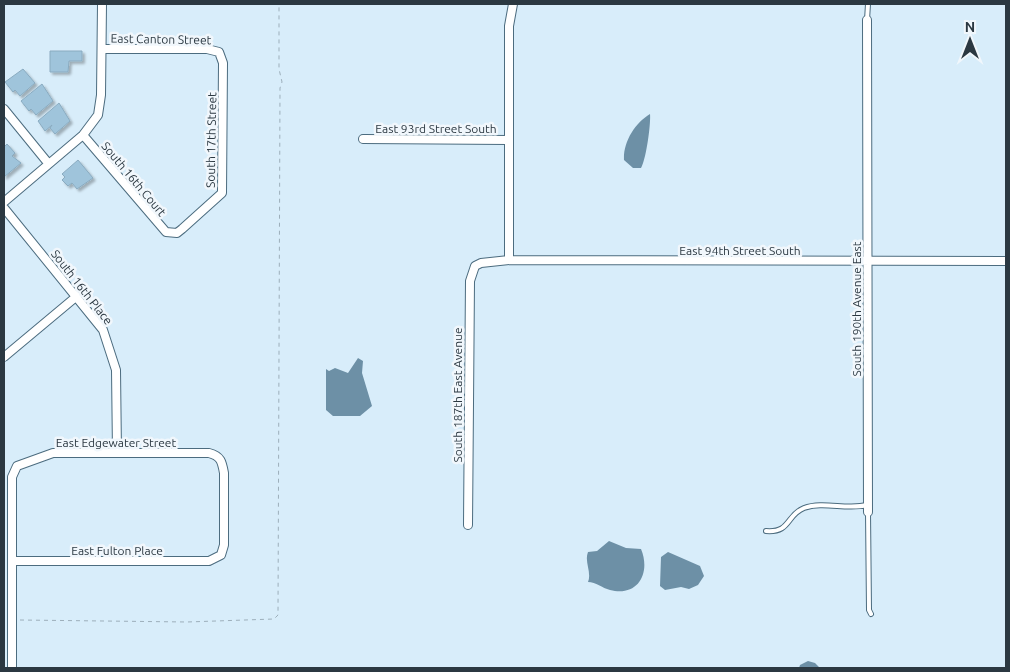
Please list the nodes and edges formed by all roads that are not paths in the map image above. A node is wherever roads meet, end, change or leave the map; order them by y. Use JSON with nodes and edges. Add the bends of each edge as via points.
{"nodes":[{"id":1,"x":102,"y":4,"type":"edge"},
{"id":2,"x":513,"y":4,"type":"edge"},
{"id":3,"x":868,"y":4,"type":"edge"},
{"id":4,"x":867,"y":20,"type":"joint"},
{"id":5,"x":102,"y":49,"type":"junction"},
{"id":6,"x":219,"y":52,"type":"joint"},
{"id":7,"x":4,"y":109,"type":"edge"},
{"id":8,"x":83,"y":135,"type":"junction"},
{"id":9,"x":363,"y":139,"type":"dead end"},
{"id":10,"x":509,"y":140,"type":"junction"},
{"id":11,"x":48,"y":163,"type":"junction"},
{"id":12,"x":4,"y":202,"type":"edge"},
{"id":13,"x":4,"y":208,"type":"edge"},
{"id":14,"x":171,"y":233,"type":"joint"},
{"id":15,"x":509,"y":260,"type":"junction"},
{"id":16,"x":1006,"y":261,"type":"edge"},
{"id":17,"x":867,"y":262,"type":"junction"},
{"id":18,"x":475,"y":266,"type":"joint"},
{"id":19,"x":77,"y":296,"type":"junction"},
{"id":20,"x":4,"y":356,"type":"edge"},
{"id":21,"x":117,"y":453,"type":"junction"},
{"id":22,"x":867,"y":508,"type":"junction"},
{"id":23,"x":468,"y":525,"type":"dead end"},
{"id":24,"x":766,"y":531,"type":"dead end"},
{"id":25,"x":221,"y":556,"type":"joint"},
{"id":26,"x":12,"y":561,"type":"junction"},
{"id":27,"x":871,"y":614,"type":"dead end"},
{"id":28,"x":12,"y":668,"type":"edge"}],
"edges":[{"from":1,"to":5,"type":"street"},
{"from":2,"to":10,"type":"street","via":[[509,26]]},
{"from":3,"to":4,"type":"lane","name":"South 190th Avenue East"},
{"from":4,"to":17,"type":"street","name":"South 190th Avenue East"},
{"from":5,"to":6,"type":"street","name":"East Canton Street","via":[[207,49]]},
{"from":5,"to":8,"type":"street","via":[[100,110]]},
{"from":6,"to":14,"type":"street","name":"South 17th Street","via":[[222,63],[222,192],[182,229]]},
{"from":7,"to":11,"type":"street"},
{"from":8,"to":11,"type":"street"},
{"from":8,"to":14,"type":"street","name":"South 16th Court","via":[[161,228]]},
{"from":9,"to":10,"type":"street","name":"East 93rd Street South"},
{"from":10,"to":15,"type":"street"},
{"from":11,"to":12,"type":"street"},
{"from":13,"to":19,"type":"street","name":"South 16th Place"},
{"from":15,"to":17,"type":"street","name":"East 94th Street South"},
{"from":15,"to":18,"type":"street","name":"East 94th Street South"},
{"from":16,"to":17,"type":"street","name":"East 94th Street South"},
{"from":17,"to":22,"type":"street","name":"South 190th Avenue East"},
{"from":18,"to":23,"type":"street","name":"South 187th East Avenue","via":[[471,273],[469,304]]},
{"from":19,"to":20,"type":"street"},
{"from":19,"to":21,"type":"street","name":"South 16th Place","via":[[103,330],[115,361]]},
{"from":21,"to":25,"type":"street","name":"East Edgewater Street","via":[[209,453],[220,457],[224,473],[224,545]]},
{"from":21,"to":26,"type":"street","name":"East Edgewater Street","via":[[49,454],[24,462],[15,469],[12,477]]},
{"from":22,"to":24,"type":"lane","via":[[802,509],[784,528],[776,532]]},
{"from":22,"to":27,"type":"lane","name":"South 190th Avenue East"},
{"from":25,"to":26,"type":"street","name":"East Fulton Place","via":[[209,561]]},
{"from":26,"to":28,"type":"street"}]}
